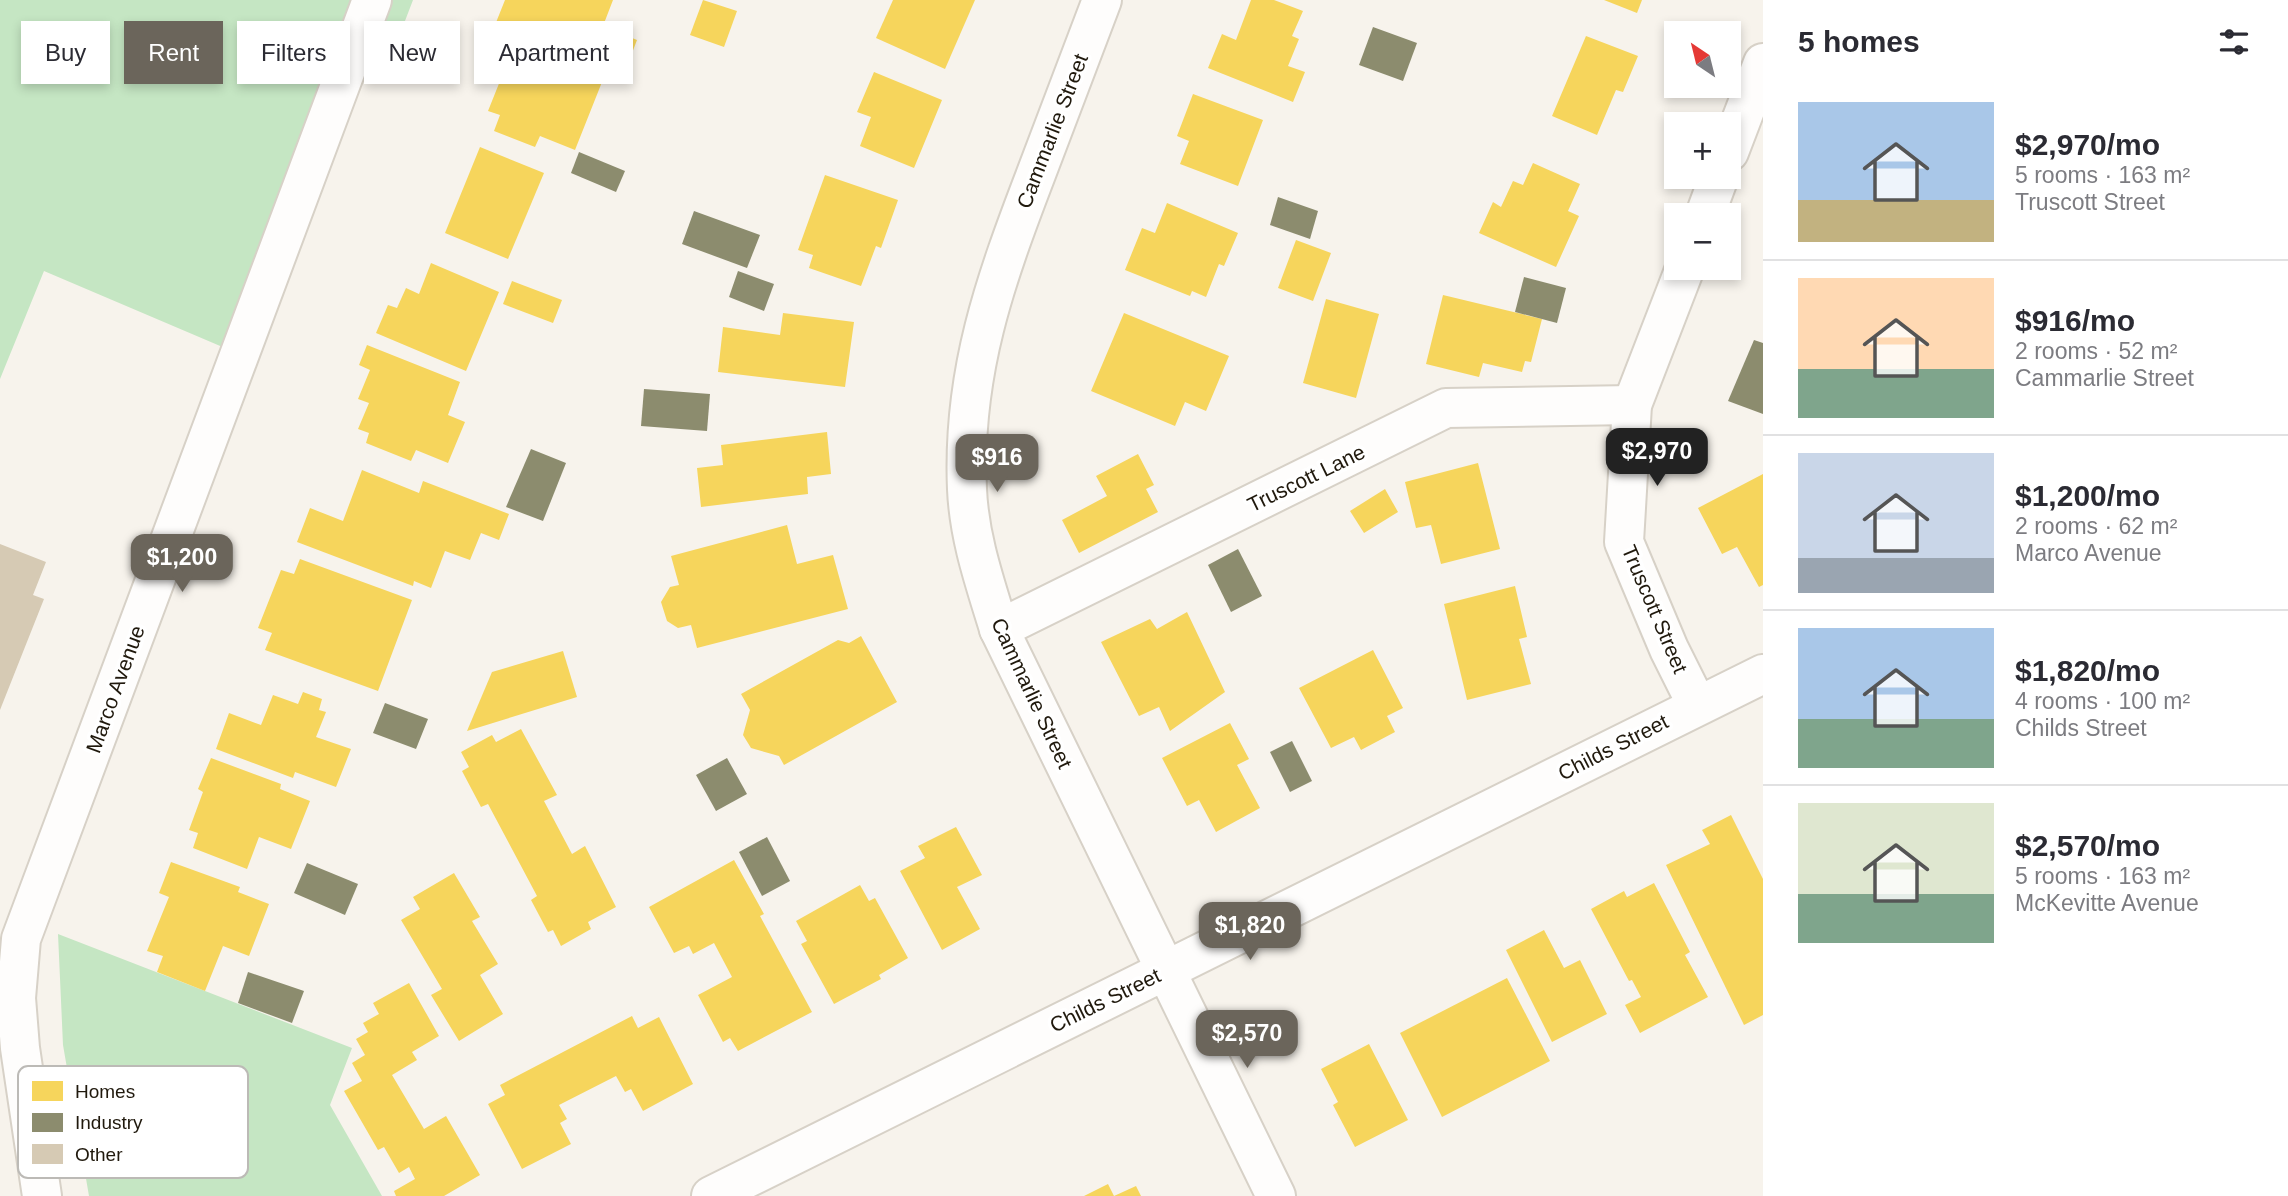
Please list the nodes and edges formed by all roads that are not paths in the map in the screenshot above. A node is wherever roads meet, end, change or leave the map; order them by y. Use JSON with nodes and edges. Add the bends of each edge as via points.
{"nodes":[{"id":1,"x":372,"y":0,"type":"edge"},
{"id":2,"x":1102,"y":0,"type":"edge"},
{"id":3,"x":1763,"y":63,"type":"edge"},
{"id":4,"x":1741,"y":121,"type":"edge"},
{"id":5,"x":1680,"y":280,"type":"edge"},
{"id":6,"x":1632,"y":405,"type":"junction"},
{"id":7,"x":999,"y":629,"type":"junction"},
{"id":8,"x":1763,"y":674,"type":"edge"},
{"id":9,"x":1697,"y":705,"type":"junction"},
{"id":10,"x":1166,"y":971,"type":"junction"},
{"id":11,"x":23,"y":1066,"type":"edge"},
{"id":12,"x":39,"y":1178,"type":"edge"},
{"id":13,"x":42,"y":1196,"type":"edge"},
{"id":14,"x":711,"y":1196,"type":"edge"},
{"id":15,"x":1276,"y":1196,"type":"edge"}],
"edges":[{"from":1,"to":11,"type":"street","name":"Marco Avenue","via":[[22,939],[16,998]]},
{"from":2,"to":7,"type":"street","name":"Cammarlie Street","via":[[1010,242],[988,306],[974,368],[966,430],[967,492],[976,557]]},
{"from":3,"to":4,"type":"street"},
{"from":5,"to":6,"type":"street","name":"Truscott Street"},
{"from":6,"to":7,"type":"street","name":"Truscott Lane","via":[[1446,408]]},
{"from":6,"to":9,"type":"street","name":"Truscott Street","via":[[1624,542]]},
{"from":7,"to":10,"type":"street","name":"Cammarlie Street"},
{"from":8,"to":9,"type":"street","name":"Childs Street"},
{"from":9,"to":10,"type":"street","name":"Childs Street"},
{"from":10,"to":14,"type":"street","name":"Childs Street"},
{"from":10,"to":15,"type":"street","name":"Cammarlie Street"},
{"from":12,"to":13,"type":"street","name":"Marco Avenue"}]}
